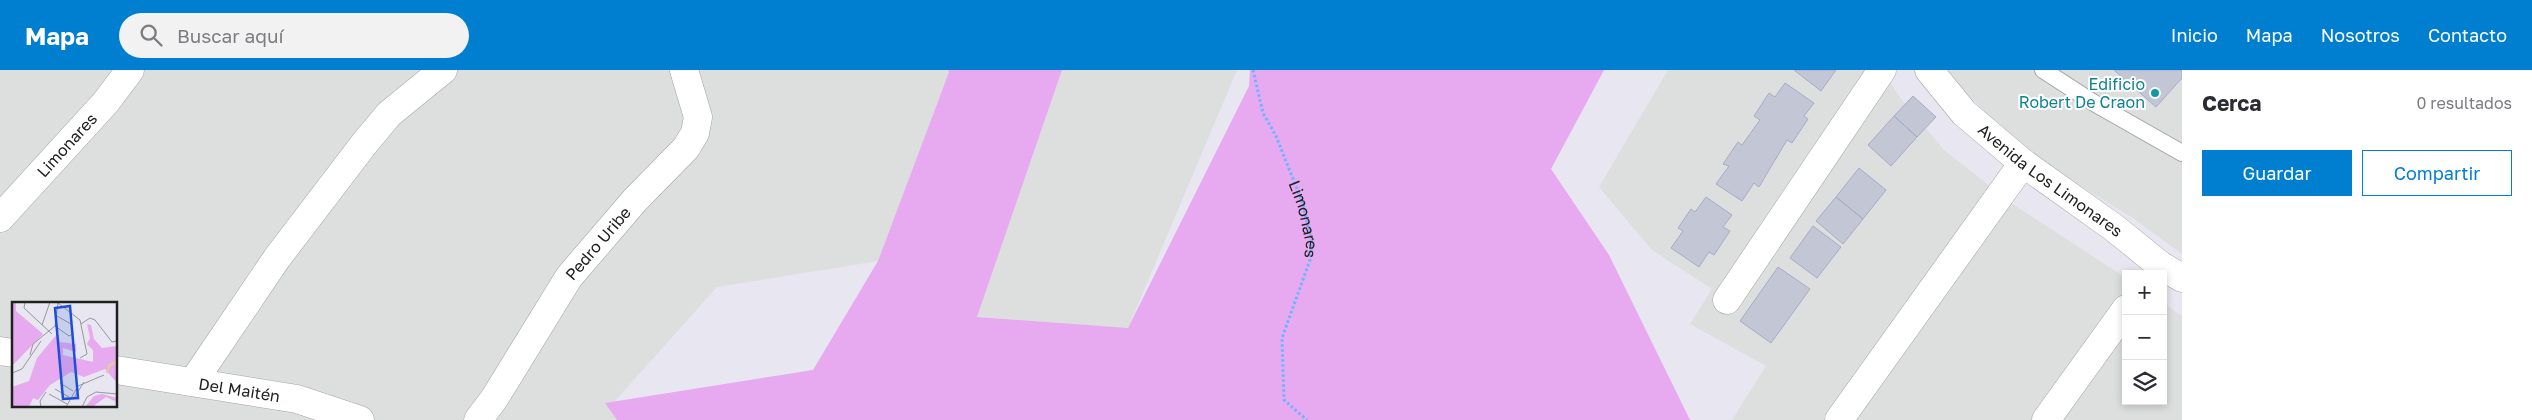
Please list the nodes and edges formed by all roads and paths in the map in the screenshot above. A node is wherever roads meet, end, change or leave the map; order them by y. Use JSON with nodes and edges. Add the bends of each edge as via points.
{"nodes":[{"id":1,"x":130,"y":70,"type":"edge"},
{"id":2,"x":443,"y":70,"type":"edge"},
{"id":3,"x":684,"y":70,"type":"edge"},
{"id":4,"x":1253,"y":70,"type":"edge"},
{"id":5,"x":1882,"y":70,"type":"edge"},
{"id":6,"x":1930,"y":70,"type":"edge"},
{"id":7,"x":2042,"y":70,"type":"edge"},
{"id":8,"x":2182,"y":153,"type":"edge"},
{"id":9,"x":2023,"y":163,"type":"junction"},
{"id":10,"x":0,"y":218,"type":"edge"},
{"id":11,"x":2163,"y":270,"type":"edge"},
{"id":12,"x":1727,"y":300,"type":"dead end"},
{"id":13,"x":2122,"y":315,"type":"edge"},
{"id":14,"x":118,"y":370,"type":"edge"},
{"id":15,"x":193,"y":382,"type":"junction"},
{"id":16,"x":360,"y":420,"type":"edge"},
{"id":17,"x":478,"y":420,"type":"edge"},
{"id":18,"x":1307,"y":420,"type":"edge"},
{"id":19,"x":1839,"y":420,"type":"edge"},
{"id":20,"x":2046,"y":420,"type":"edge"}],
"edges":[{"from":1,"to":10,"type":"street","name":"Limonares","via":[[106,102]]},
{"from":2,"to":15,"type":"street","via":[[388,114],[277,258]]},
{"from":3,"to":17,"type":"street","name":"Pedro Uribe","via":[[698,117],[695,133],[686,148],[635,200],[569,276],[504,385]]},
{"from":4,"to":18,"type":"path","name":"Limonares","via":[[1263,113],[1276,136],[1303,204],[1312,244],[1310,260],[1282,338],[1284,400]]},
{"from":5,"to":12,"type":"street"},
{"from":6,"to":9,"type":"street","name":"Avenida Los Limonares","via":[[1964,113]]},
{"from":7,"to":8,"type":"lane"},
{"from":9,"to":11,"type":"street","name":"Avenida Los Limonares","via":[[2113,227]]},
{"from":9,"to":19,"type":"street"},
{"from":13,"to":20,"type":"street"},
{"from":14,"to":15,"type":"street","name":"Del Maitén"},
{"from":15,"to":16,"type":"street","name":"Del Maitén","via":[[297,399]]}]}
